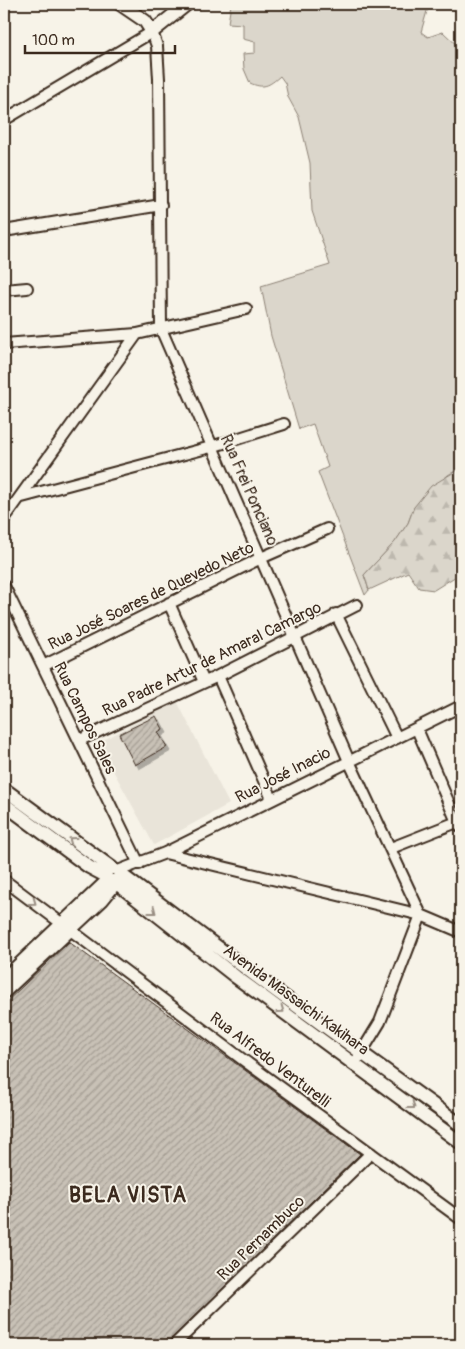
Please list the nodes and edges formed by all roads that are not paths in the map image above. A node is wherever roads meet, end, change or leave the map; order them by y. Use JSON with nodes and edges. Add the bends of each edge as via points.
{"nodes":[{"id":1,"x":120,"y":4,"type":"edge"},
{"id":2,"x":188,"y":4,"type":"edge"},
{"id":3,"x":152,"y":32,"type":"junction"},
{"id":4,"x":7,"y":114,"type":"edge"},
{"id":5,"x":161,"y":205,"type":"junction"},
{"id":6,"x":4,"y":231,"type":"edge"},
{"id":7,"x":27,"y":288,"type":"dead end"},
{"id":8,"x":4,"y":290,"type":"edge"},
{"id":9,"x":246,"y":309,"type":"dead end"},
{"id":10,"x":161,"y":329,"type":"junction"},
{"id":11,"x":137,"y":334,"type":"junction"},
{"id":12,"x":4,"y":344,"type":"edge"},
{"id":13,"x":284,"y":424,"type":"dead end"},
{"id":14,"x":211,"y":447,"type":"junction"},
{"id":15,"x":22,"y":497,"type":"junction"},
{"id":16,"x":4,"y":519,"type":"edge"},
{"id":17,"x":327,"y":529,"type":"dead end"},
{"id":18,"x":261,"y":558,"type":"junction"},
{"id":19,"x":4,"y":586,"type":"edge"},
{"id":20,"x":169,"y":604,"type":"junction"},
{"id":21,"x":357,"y":605,"type":"dead end"},
{"id":22,"x":336,"y":614,"type":"junction"},
{"id":23,"x":294,"y":637,"type":"junction"},
{"id":24,"x":43,"y":666,"type":"junction"},
{"id":25,"x":218,"y":676,"type":"junction"},
{"id":26,"x":204,"y":682,"type":"junction"},
{"id":27,"x":461,"y":706,"type":"edge"},
{"id":28,"x":417,"y":729,"type":"junction"},
{"id":29,"x":397,"y":738,"type":"junction"},
{"id":30,"x":80,"y":740,"type":"junction"},
{"id":31,"x":349,"y":761,"type":"junction"},
{"id":32,"x":4,"y":789,"type":"edge"},
{"id":33,"x":272,"y":799,"type":"junction"},
{"id":34,"x":4,"y":804,"type":"edge"},
{"id":35,"x":459,"y":825,"type":"edge"},
{"id":36,"x":391,"y":848,"type":"junction"},
{"id":37,"x":165,"y":853,"type":"junction"},
{"id":38,"x":139,"y":864,"type":"junction"},
{"id":39,"x":113,"y":876,"type":"junction"},
{"id":40,"x":4,"y":880,"type":"edge"},
{"id":41,"x":421,"y":915,"type":"junction"},
{"id":42,"x":67,"y":926,"type":"junction"},
{"id":43,"x":461,"y":932,"type":"edge"},
{"id":44,"x":4,"y":979,"type":"edge"},
{"id":45,"x":4,"y":992,"type":"edge"},
{"id":46,"x":363,"y":1053,"type":"junction"},
{"id":47,"x":354,"y":1064,"type":"junction"},
{"id":48,"x":461,"y":1125,"type":"edge"},
{"id":49,"x":461,"y":1143,"type":"edge"},
{"id":50,"x":371,"y":1152,"type":"junction"},
{"id":51,"x":461,"y":1219,"type":"edge"},
{"id":52,"x":174,"y":1345,"type":"edge"}],
"edges":[{"from":1,"to":3,"type":"street","name":"Rua Frei Ponciano","via":[[139,16]]},
{"from":2,"to":3,"type":"street"},
{"from":3,"to":4,"type":"street"},
{"from":3,"to":5,"type":"street","name":"Rua Frei Ponciano","via":[[157,46],[159,79]]},
{"from":5,"to":6,"type":"street"},
{"from":5,"to":10,"type":"street","name":"Rua Frei Ponciano"},
{"from":7,"to":8,"type":"street"},
{"from":9,"to":10,"type":"street"},
{"from":10,"to":11,"type":"street"},
{"from":10,"to":14,"type":"street","name":"Rua Frei Ponciano"},
{"from":11,"to":12,"type":"street"},
{"from":11,"to":15,"type":"street"},
{"from":13,"to":14,"type":"street"},
{"from":14,"to":15,"type":"street"},
{"from":14,"to":18,"type":"street","name":"Rua Frei Ponciano"},
{"from":15,"to":16,"type":"street"},
{"from":17,"to":18,"type":"street","name":"Rua José Soares de Quevedo Neto"},
{"from":18,"to":20,"type":"street","name":"Rua José Soares de Quevedo Neto"},
{"from":18,"to":23,"type":"street","name":"Rua Frei Ponciano"},
{"from":19,"to":24,"type":"street","name":"Rua Campos Sales"},
{"from":20,"to":24,"type":"street","name":"Rua José Soares de Quevedo Neto"},
{"from":20,"to":26,"type":"street"},
{"from":21,"to":22,"type":"street","name":"Rua Padre Artur de Amaral Camargo"},
{"from":22,"to":23,"type":"street","name":"Rua Padre Artur de Amaral Camargo"},
{"from":22,"to":29,"type":"street"},
{"from":23,"to":25,"type":"street","name":"Rua Padre Artur de Amaral Camargo"},
{"from":23,"to":31,"type":"street","name":"Rua Frei Ponciano"},
{"from":24,"to":30,"type":"street","name":"Rua Campos Sales"},
{"from":25,"to":26,"type":"street","name":"Rua Padre Artur de Amaral Camargo"},
{"from":25,"to":33,"type":"street"},
{"from":26,"to":30,"type":"street","name":"Rua Padre Artur de Amaral Camargo"},
{"from":27,"to":28,"type":"street","name":"Rua José Inacio"},
{"from":28,"to":29,"type":"street","name":"Rua José Inacio"},
{"from":28,"to":35,"type":"street"},
{"from":29,"to":31,"type":"street","name":"Rua José Inacio"},
{"from":30,"to":38,"type":"street","name":"Rua Campos Sales"},
{"from":31,"to":33,"type":"street","name":"Rua José Inacio"},
{"from":31,"to":36,"type":"street","name":"Rua Frei Ponciano"},
{"from":39,"to":32,"type":"street","name":"Avenida Massaichi Kakihara","one_way":true},
{"from":33,"to":37,"type":"street","name":"Rua José Inacio"},
{"from":34,"to":39,"type":"street","name":"Avenida Massaichi Kakihara","via":[[89,867]]},
{"from":35,"to":36,"type":"street"},
{"from":36,"to":41,"type":"street","name":"Rua Frei Ponciano"},
{"from":37,"to":38,"type":"street","name":"Rua José Inacio"},
{"from":37,"to":41,"type":"street"},
{"from":38,"to":39,"type":"street","name":"Rua José Inacio"},
{"from":39,"to":42,"type":"street","name":"Rua José Inacio"},
{"from":39,"to":46,"type":"street","name":"Avenida Massaichi Kakihara"},
{"from":39,"to":47,"type":"street","name":"Avenida Massaichi Kakihara","one_way":true,"via":[[236,977]]},
{"from":40,"to":42,"type":"street","name":"Rua Alfredo Venturelli","one_way":true},
{"from":41,"to":43,"type":"street"},
{"from":41,"to":46,"type":"street","via":[[395,989]]},
{"from":42,"to":44,"type":"street","name":"Rua José Inacio"},
{"from":42,"to":45,"type":"street","name":"Rua José Inacio"},
{"from":42,"to":50,"type":"street","name":"Rua Alfredo Venturelli"},
{"from":46,"to":47,"type":"street"},
{"from":46,"to":48,"type":"street","name":"Avenida Massaichi Kakihara"},
{"from":47,"to":49,"type":"street","name":"Avenida Massaichi Kakihara","one_way":true},
{"from":50,"to":51,"type":"street","name":"Rua Alfredo Venturelli"},
{"from":50,"to":52,"type":"street","name":"Rua Pernambuco"}]}
